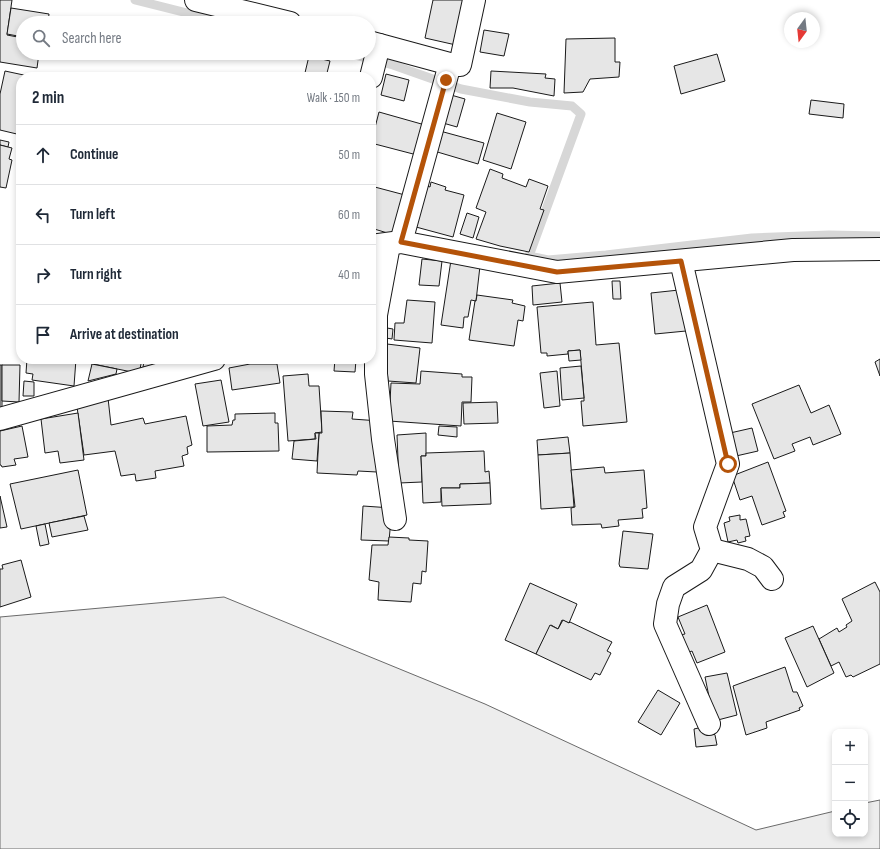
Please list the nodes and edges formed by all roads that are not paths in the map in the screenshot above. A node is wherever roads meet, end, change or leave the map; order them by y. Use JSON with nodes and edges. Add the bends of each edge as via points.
{"nodes":[{"id":1,"x":196,"y":0,"type":"edge"},
{"id":2,"x":474,"y":0,"type":"edge"},
{"id":3,"x":261,"y":16,"type":"edge"},
{"id":4,"x":376,"y":58,"type":"edge"},
{"id":5,"x":446,"y":78,"type":"junction"},
{"id":6,"x":387,"y":244,"type":"edge"},
{"id":7,"x":880,"y":249,"type":"edge"},
{"id":8,"x":681,"y":261,"type":"junction"},
{"id":9,"x":196,"y":364,"type":"edge"},
{"id":10,"x":0,"y":420,"type":"edge"},
{"id":11,"x":395,"y":519,"type":"dead end"},
{"id":12,"x":712,"y":550,"type":"junction"},
{"id":13,"x":772,"y":579,"type":"dead end"},
{"id":14,"x":709,"y":724,"type":"dead end"}],
"edges":[{"from":1,"to":3,"type":"street"},
{"from":2,"to":5,"type":"street","via":[[460,65]]},
{"from":4,"to":5,"type":"street"},
{"from":5,"to":6,"type":"street"},
{"from":6,"to":8,"type":"street","via":[[557,272]]},
{"from":6,"to":11,"type":"street","via":[[376,315],[376,374]]},
{"from":7,"to":8,"type":"street","via":[[793,250]]},
{"from":8,"to":12,"type":"street","via":[[728,464],[705,528]]},
{"from":9,"to":10,"type":"street"},
{"from":12,"to":13,"type":"street","via":[[748,559],[763,567]]},
{"from":12,"to":14,"type":"street","via":[[701,570],[674,587],[665,624]]}]}
